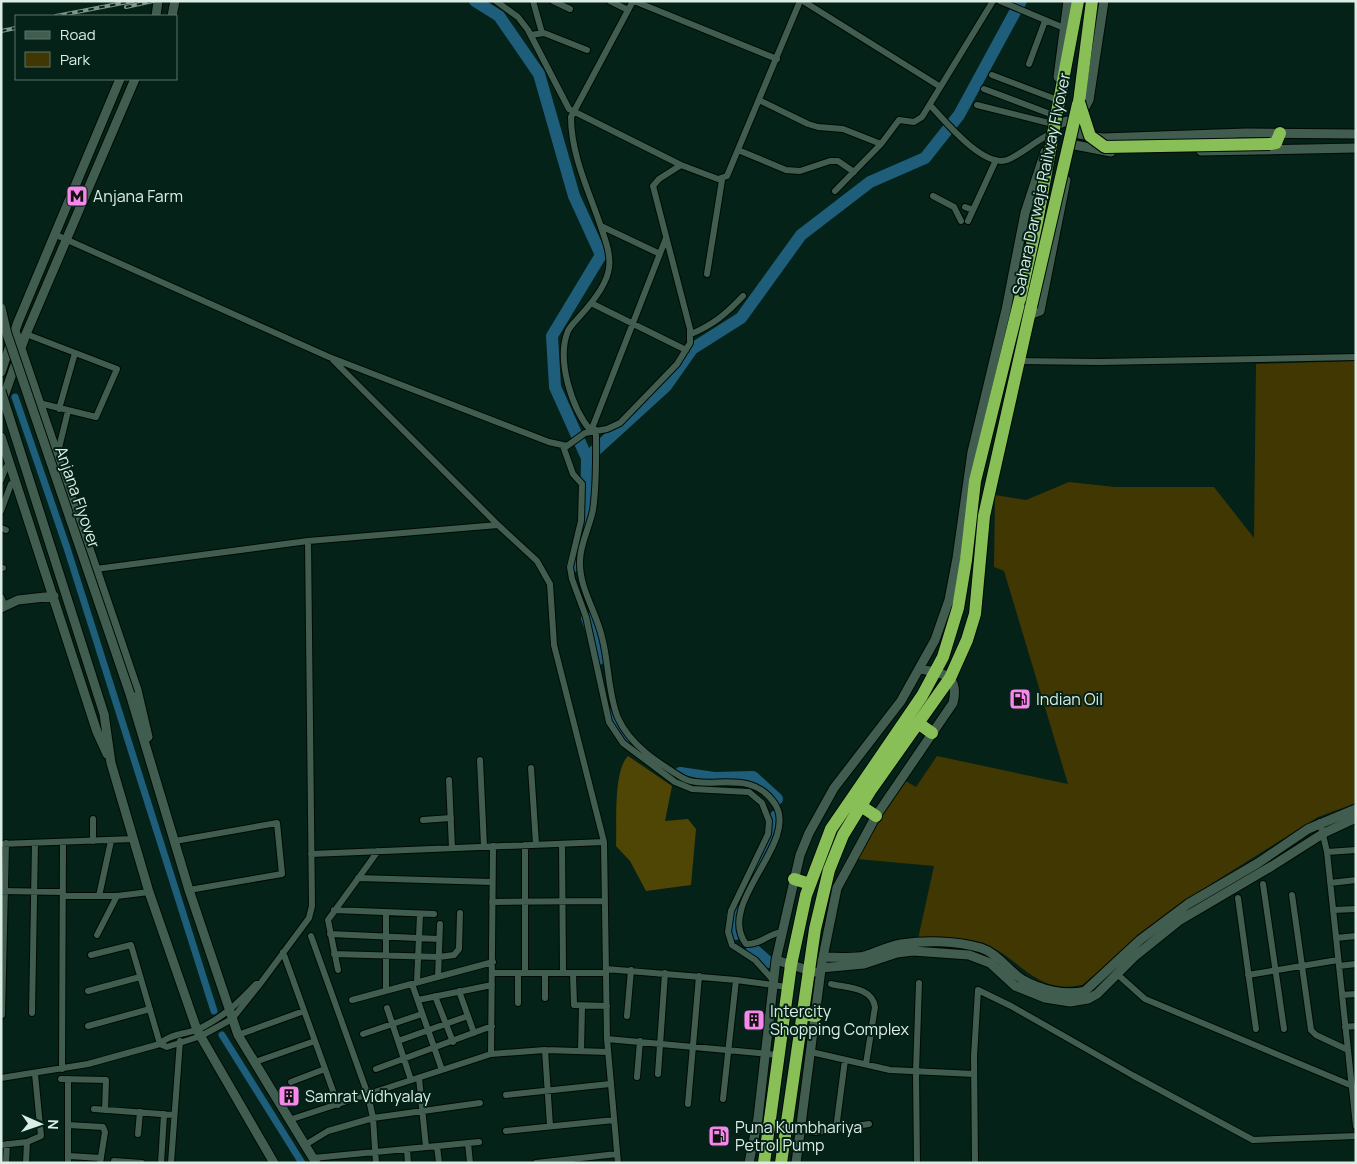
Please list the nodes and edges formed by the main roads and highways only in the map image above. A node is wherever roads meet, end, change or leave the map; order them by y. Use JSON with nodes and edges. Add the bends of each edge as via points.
{"nodes":[{"id":1,"x":1078,"y":1,"type":"edge"},
{"id":2,"x":1092,"y":1,"type":"edge"},
{"id":3,"x":1078,"y":102,"type":"junction"},
{"id":4,"x":1280,"y":133,"type":"road end"},
{"id":5,"x":1020,"y":311,"type":"junction"},
{"id":6,"x":918,"y":724,"type":"junction"},
{"id":7,"x":932,"y":733,"type":"road end"},
{"id":8,"x":861,"y":806,"type":"junction"},
{"id":9,"x":876,"y":816,"type":"road end"},
{"id":10,"x":794,"y":879,"type":"road end"},
{"id":11,"x":810,"y":884,"type":"junction"},
{"id":12,"x":802,"y":1014,"type":"junction"},
{"id":13,"x":816,"y":1016,"type":"road end"},
{"id":14,"x":761,"y":1090,"type":"road end"},
{"id":15,"x":774,"y":1092,"type":"junction"},
{"id":16,"x":764,"y":1163,"type":"edge"},
{"id":17,"x":781,"y":1163,"type":"edge"}],
"edges":[{"from":1,"to":5,"type":"highway","name":"Sahara Darwaja Railway Flyover","bridge":true},
{"from":2,"to":3,"type":"highway","name":"Sahara Darwaja Railway Flyover"},
{"from":3,"to":4,"type":"highway","bridge":true,"via":[[1082,132],[1105,147],[1270,144],[1276,143]]},
{"from":3,"to":5,"type":"highway","name":"Sahara Darwaja Railway Flyover","bridge":true},
{"from":5,"to":6,"type":"highway","via":[[1018,361],[984,516],[975,614],[950,678]]},
{"from":5,"to":11,"type":"highway","via":[[975,481],[958,608],[943,658],[832,830]]},
{"from":6,"to":7,"type":"highway"},
{"from":6,"to":8,"type":"highway"},
{"from":8,"to":9,"type":"highway"},
{"from":8,"to":12,"type":"highway","via":[[843,835],[816,971]]},
{"from":10,"to":11,"type":"highway"},
{"from":11,"to":15,"type":"highway","via":[[787,987]]},
{"from":12,"to":13,"type":"highway"},
{"from":12,"to":17,"type":"highway"},
{"from":14,"to":15,"type":"highway"},
{"from":15,"to":16,"type":"highway"}]}
